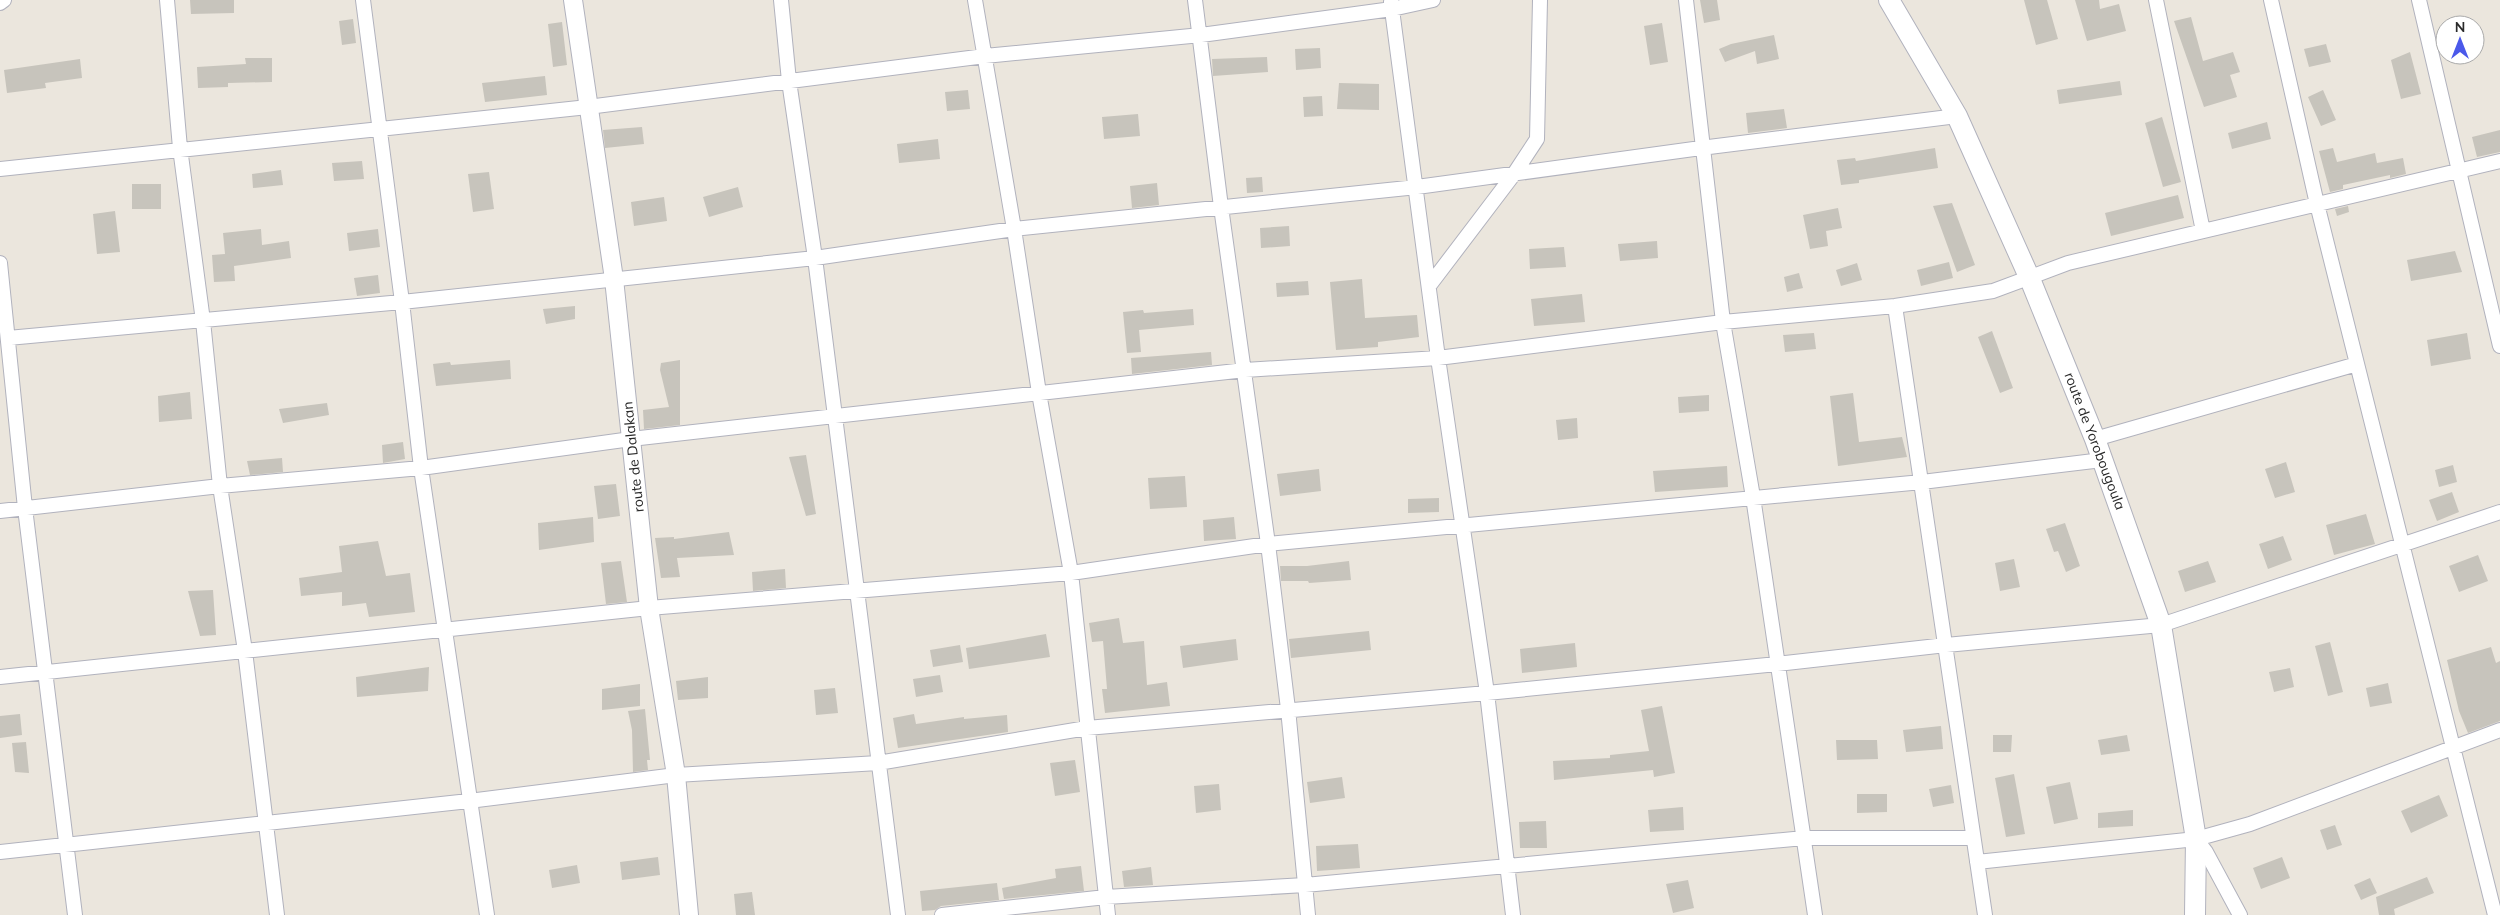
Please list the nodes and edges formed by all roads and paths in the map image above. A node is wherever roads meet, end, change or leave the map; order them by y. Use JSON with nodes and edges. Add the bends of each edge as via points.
{"nodes":[{"id":1,"x":4,"y":0,"type":"edge"},
{"id":2,"x":168,"y":0,"type":"edge"},
{"id":3,"x":363,"y":0,"type":"edge"},
{"id":4,"x":573,"y":0,"type":"edge"},
{"id":5,"x":780,"y":0,"type":"edge"},
{"id":6,"x":975,"y":0,"type":"edge"},
{"id":7,"x":1195,"y":0,"type":"edge"},
{"id":8,"x":1433,"y":0,"type":"edge"},
{"id":9,"x":1540,"y":0,"type":"edge"},
{"id":10,"x":1686,"y":0,"type":"edge"},
{"id":11,"x":1889,"y":0,"type":"edge"},
{"id":12,"x":2156,"y":0,"type":"edge"},
{"id":13,"x":2270,"y":0,"type":"edge"},
{"id":14,"x":2419,"y":0,"type":"edge"},
{"id":15,"x":0,"y":3,"type":"edge"},
{"id":16,"x":1391,"y":4,"type":"edge"},
{"id":17,"x":1200,"y":35,"type":"junction"},
{"id":18,"x":985,"y":56,"type":"junction"},
{"id":19,"x":789,"y":80,"type":"junction"},
{"id":20,"x":588,"y":107,"type":"junction"},
{"id":21,"x":1957,"y":116,"type":"junction"},
{"id":22,"x":380,"y":129,"type":"junction"},
{"id":23,"x":180,"y":148,"type":"junction"},
{"id":24,"x":1701,"y":148,"type":"junction"},
{"id":25,"x":2500,"y":161,"type":"edge"},
{"id":26,"x":0,"y":169,"type":"edge"},
{"id":27,"x":2460,"y":171,"type":"junction"},
{"id":28,"x":1514,"y":174,"type":"junction"},
{"id":29,"x":1416,"y":187,"type":"junction"},
{"id":30,"x":2317,"y":204,"type":"junction"},
{"id":31,"x":1221,"y":207,"type":"junction"},
{"id":32,"x":1014,"y":229,"type":"junction"},
{"id":33,"x":2203,"y":231,"type":"junction"},
{"id":34,"x":815,"y":258,"type":"junction"},
{"id":35,"x":0,"y":263,"type":"edge"},
{"id":36,"x":2030,"y":279,"type":"junction"},
{"id":37,"x":614,"y":280,"type":"junction"},
{"id":38,"x":1429,"y":286,"type":"junction"},
{"id":39,"x":402,"y":302,"type":"junction"},
{"id":40,"x":1896,"y":306,"type":"junction"},
{"id":41,"x":203,"y":321,"type":"junction"},
{"id":42,"x":1723,"y":322,"type":"junction"},
{"id":43,"x":8,"y":338,"type":"junction"},
{"id":44,"x":2500,"y":346,"type":"edge"},
{"id":45,"x":1438,"y":358,"type":"junction"},
{"id":46,"x":2356,"y":364,"type":"junction"},
{"id":47,"x":1245,"y":370,"type":"junction"},
{"id":48,"x":1038,"y":393,"type":"junction"},
{"id":49,"x":835,"y":416,"type":"junction"},
{"id":50,"x":631,"y":439,"type":"junction"},
{"id":51,"x":2095,"y":439,"type":"junction"},
{"id":52,"x":2102,"y":460,"type":"junction"},
{"id":53,"x":421,"y":468,"type":"junction"},
{"id":54,"x":1922,"y":482,"type":"junction"},
{"id":55,"x":220,"y":486,"type":"junction"},
{"id":56,"x":1753,"y":497,"type":"junction"},
{"id":57,"x":25,"y":508,"type":"junction"},
{"id":58,"x":0,"y":511,"type":"edge"},
{"id":59,"x":2500,"y":512,"type":"edge"},
{"id":60,"x":1463,"y":524,"type":"junction"},
{"id":61,"x":1268,"y":544,"type":"junction"},
{"id":62,"x":2402,"y":544,"type":"junction"},
{"id":63,"x":1071,"y":573,"type":"junction"},
{"id":64,"x":856,"y":592,"type":"junction"},
{"id":65,"x":649,"y":608,"type":"junction"},
{"id":66,"x":2161,"y":625,"type":"junction"},
{"id":67,"x":446,"y":629,"type":"junction"},
{"id":68,"x":1946,"y":644,"type":"junction"},
{"id":69,"x":245,"y":651,"type":"junction"},
{"id":70,"x":1777,"y":664,"type":"junction"},
{"id":71,"x":45,"y":672,"type":"junction"},
{"id":72,"x":0,"y":677,"type":"edge"},
{"id":73,"x":1488,"y":693,"type":"junction"},
{"id":74,"x":1288,"y":710,"type":"junction"},
{"id":75,"x":1087,"y":728,"type":"junction"},
{"id":76,"x":2500,"y":730,"type":"edge"},
{"id":77,"x":2453,"y":748,"type":"junction"},
{"id":78,"x":878,"y":763,"type":"junction"},
{"id":79,"x":676,"y":775,"type":"junction"},
{"id":80,"x":470,"y":801,"type":"junction"},
{"id":81,"x":266,"y":823,"type":"junction"},
{"id":82,"x":1804,"y":838,"type":"junction"},
{"id":83,"x":1974,"y":838,"type":"junction"},
{"id":84,"x":2196,"y":839,"type":"junction"},
{"id":85,"x":66,"y":845,"type":"junction"},
{"id":86,"x":0,"y":852,"type":"edge"},
{"id":87,"x":1977,"y":862,"type":"junction"},
{"id":88,"x":1508,"y":865,"type":"junction"},
{"id":89,"x":1305,"y":885,"type":"junction"},
{"id":90,"x":1106,"y":897,"type":"junction"},
{"id":91,"x":75,"y":915,"type":"edge"},
{"id":92,"x":278,"y":915,"type":"edge"},
{"id":93,"x":487,"y":915,"type":"edge"},
{"id":94,"x":689,"y":915,"type":"edge"},
{"id":95,"x":898,"y":915,"type":"edge"},
{"id":96,"x":942,"y":915,"type":"edge"},
{"id":97,"x":1108,"y":915,"type":"edge"},
{"id":98,"x":1308,"y":915,"type":"edge"},
{"id":99,"x":1513,"y":915,"type":"edge"},
{"id":100,"x":1815,"y":915,"type":"edge"},
{"id":101,"x":1985,"y":915,"type":"edge"},
{"id":102,"x":2195,"y":915,"type":"edge"},
{"id":103,"x":2240,"y":915,"type":"edge"},
{"id":104,"x":2495,"y":915,"type":"edge"}],
"edges":[{"from":1,"to":15,"type":"street"},
{"from":2,"to":23,"type":"street"},
{"from":3,"to":22,"type":"street"},
{"from":4,"to":20,"type":"street","name":"route de Dalakan"},
{"from":5,"to":19,"type":"street"},
{"from":6,"to":18,"type":"street"},
{"from":7,"to":17,"type":"street"},
{"from":8,"to":16,"type":"street"},
{"from":9,"to":28,"type":"street","via":[[1537,139]]},
{"from":10,"to":24,"type":"street"},
{"from":11,"to":21,"type":"main road","name":"route de Yorobougoula"},
{"from":12,"to":33,"type":"street"},
{"from":13,"to":30,"type":"street"},
{"from":14,"to":27,"type":"street"},
{"from":16,"to":17,"type":"street"},
{"from":16,"to":29,"type":"street"},
{"from":17,"to":18,"type":"street"},
{"from":17,"to":31,"type":"street"},
{"from":18,"to":19,"type":"street"},
{"from":18,"to":32,"type":"street"},
{"from":19,"to":20,"type":"street"},
{"from":19,"to":34,"type":"street"},
{"from":20,"to":22,"type":"street"},
{"from":20,"to":37,"type":"street","name":"route de Dalakan"},
{"from":21,"to":24,"type":"street"},
{"from":21,"to":36,"type":"main road","name":"route de Yorobougoula"},
{"from":22,"to":23,"type":"street"},
{"from":22,"to":39,"type":"street"},
{"from":23,"to":26,"type":"street"},
{"from":23,"to":41,"type":"street"},
{"from":24,"to":28,"type":"street"},
{"from":24,"to":42,"type":"street"},
{"from":25,"to":27,"type":"street"},
{"from":27,"to":30,"type":"street"},
{"from":27,"to":44,"type":"street"},
{"from":28,"to":29,"type":"street"},
{"from":28,"to":38,"type":"street"},
{"from":29,"to":31,"type":"street"},
{"from":29,"to":38,"type":"street"},
{"from":30,"to":33,"type":"street"},
{"from":30,"to":46,"type":"street"},
{"from":31,"to":32,"type":"street"},
{"from":31,"to":47,"type":"street"},
{"from":32,"to":34,"type":"street"},
{"from":32,"to":48,"type":"street"},
{"from":33,"to":36,"type":"street","via":[[2068,263]]},
{"from":34,"to":37,"type":"street"},
{"from":34,"to":49,"type":"street"},
{"from":35,"to":43,"type":"street"},
{"from":36,"to":40,"type":"street","via":[[1993,291]]},
{"from":36,"to":51,"type":"main road","name":"route de Yorobougoula"},
{"from":37,"to":39,"type":"street"},
{"from":37,"to":50,"type":"street","name":"route de Dalakan"},
{"from":38,"to":45,"type":"street"},
{"from":39,"to":41,"type":"street"},
{"from":39,"to":53,"type":"street"},
{"from":40,"to":42,"type":"street"},
{"from":40,"to":54,"type":"street"},
{"from":41,"to":43,"type":"street"},
{"from":41,"to":55,"type":"street"},
{"from":42,"to":45,"type":"street"},
{"from":42,"to":56,"type":"street"},
{"from":43,"to":57,"type":"street"},
{"from":45,"to":47,"type":"street"},
{"from":45,"to":60,"type":"street"},
{"from":46,"to":51,"type":"street"},
{"from":46,"to":62,"type":"street"},
{"from":47,"to":48,"type":"street"},
{"from":47,"to":61,"type":"street"},
{"from":48,"to":49,"type":"street"},
{"from":48,"to":63,"type":"street"},
{"from":49,"to":50,"type":"street"},
{"from":49,"to":64,"type":"street"},
{"from":50,"to":53,"type":"street"},
{"from":50,"to":65,"type":"street","name":"route de Dalakan"},
{"from":51,"to":52,"type":"main road","name":"route de Yorobougoula"},
{"from":52,"to":54,"type":"street"},
{"from":52,"to":66,"type":"main road","name":"route de Yorobougoula"},
{"from":53,"to":55,"type":"street"},
{"from":53,"to":67,"type":"street"},
{"from":54,"to":56,"type":"street"},
{"from":54,"to":68,"type":"street"},
{"from":55,"to":57,"type":"street"},
{"from":55,"to":69,"type":"street"},
{"from":56,"to":60,"type":"street"},
{"from":56,"to":70,"type":"street"},
{"from":57,"to":58,"type":"street"},
{"from":57,"to":71,"type":"street"},
{"from":59,"to":62,"type":"street"},
{"from":60,"to":61,"type":"street"},
{"from":60,"to":73,"type":"street"},
{"from":61,"to":63,"type":"street"},
{"from":61,"to":74,"type":"street"},
{"from":62,"to":66,"type":"street"},
{"from":62,"to":77,"type":"street"},
{"from":63,"to":64,"type":"street"},
{"from":63,"to":75,"type":"street"},
{"from":64,"to":65,"type":"street"},
{"from":64,"to":78,"type":"street"},
{"from":65,"to":67,"type":"street"},
{"from":65,"to":79,"type":"street","name":"route de Dalakan"},
{"from":66,"to":68,"type":"street"},
{"from":66,"to":84,"type":"main road","name":"route de Yorobougoula"},
{"from":67,"to":69,"type":"street"},
{"from":67,"to":80,"type":"street"},
{"from":68,"to":70,"type":"street"},
{"from":68,"to":83,"type":"street"},
{"from":69,"to":71,"type":"street"},
{"from":69,"to":81,"type":"street"},
{"from":70,"to":73,"type":"street"},
{"from":70,"to":82,"type":"street"},
{"from":71,"to":72,"type":"street"},
{"from":71,"to":85,"type":"street"},
{"from":73,"to":74,"type":"street"},
{"from":73,"to":88,"type":"street"},
{"from":74,"to":75,"type":"street"},
{"from":74,"to":89,"type":"street"},
{"from":75,"to":78,"type":"street"},
{"from":75,"to":90,"type":"street"},
{"from":76,"to":77,"type":"street"},
{"from":77,"to":84,"type":"street","via":[[2250,824]]},
{"from":77,"to":104,"type":"street"},
{"from":78,"to":79,"type":"street"},
{"from":78,"to":95,"type":"street"},
{"from":79,"to":80,"type":"street"},
{"from":79,"to":94,"type":"street","name":"route de Dalakan"},
{"from":80,"to":81,"type":"street"},
{"from":80,"to":93,"type":"street"},
{"from":81,"to":85,"type":"street"},
{"from":81,"to":92,"type":"street"},
{"from":82,"to":83,"type":"street"},
{"from":82,"to":88,"type":"street"},
{"from":82,"to":100,"type":"street"},
{"from":83,"to":87,"type":"street"},
{"from":84,"to":87,"type":"street"},
{"from":84,"to":102,"type":"main road","name":"route de Yorobougoula"},
{"from":84,"to":103,"type":"street"},
{"from":85,"to":86,"type":"street"},
{"from":85,"to":91,"type":"street"},
{"from":87,"to":101,"type":"street"},
{"from":88,"to":89,"type":"street"},
{"from":88,"to":99,"type":"street"},
{"from":89,"to":90,"type":"street"},
{"from":89,"to":98,"type":"street"},
{"from":90,"to":96,"type":"street"},
{"from":90,"to":97,"type":"street"}]}
